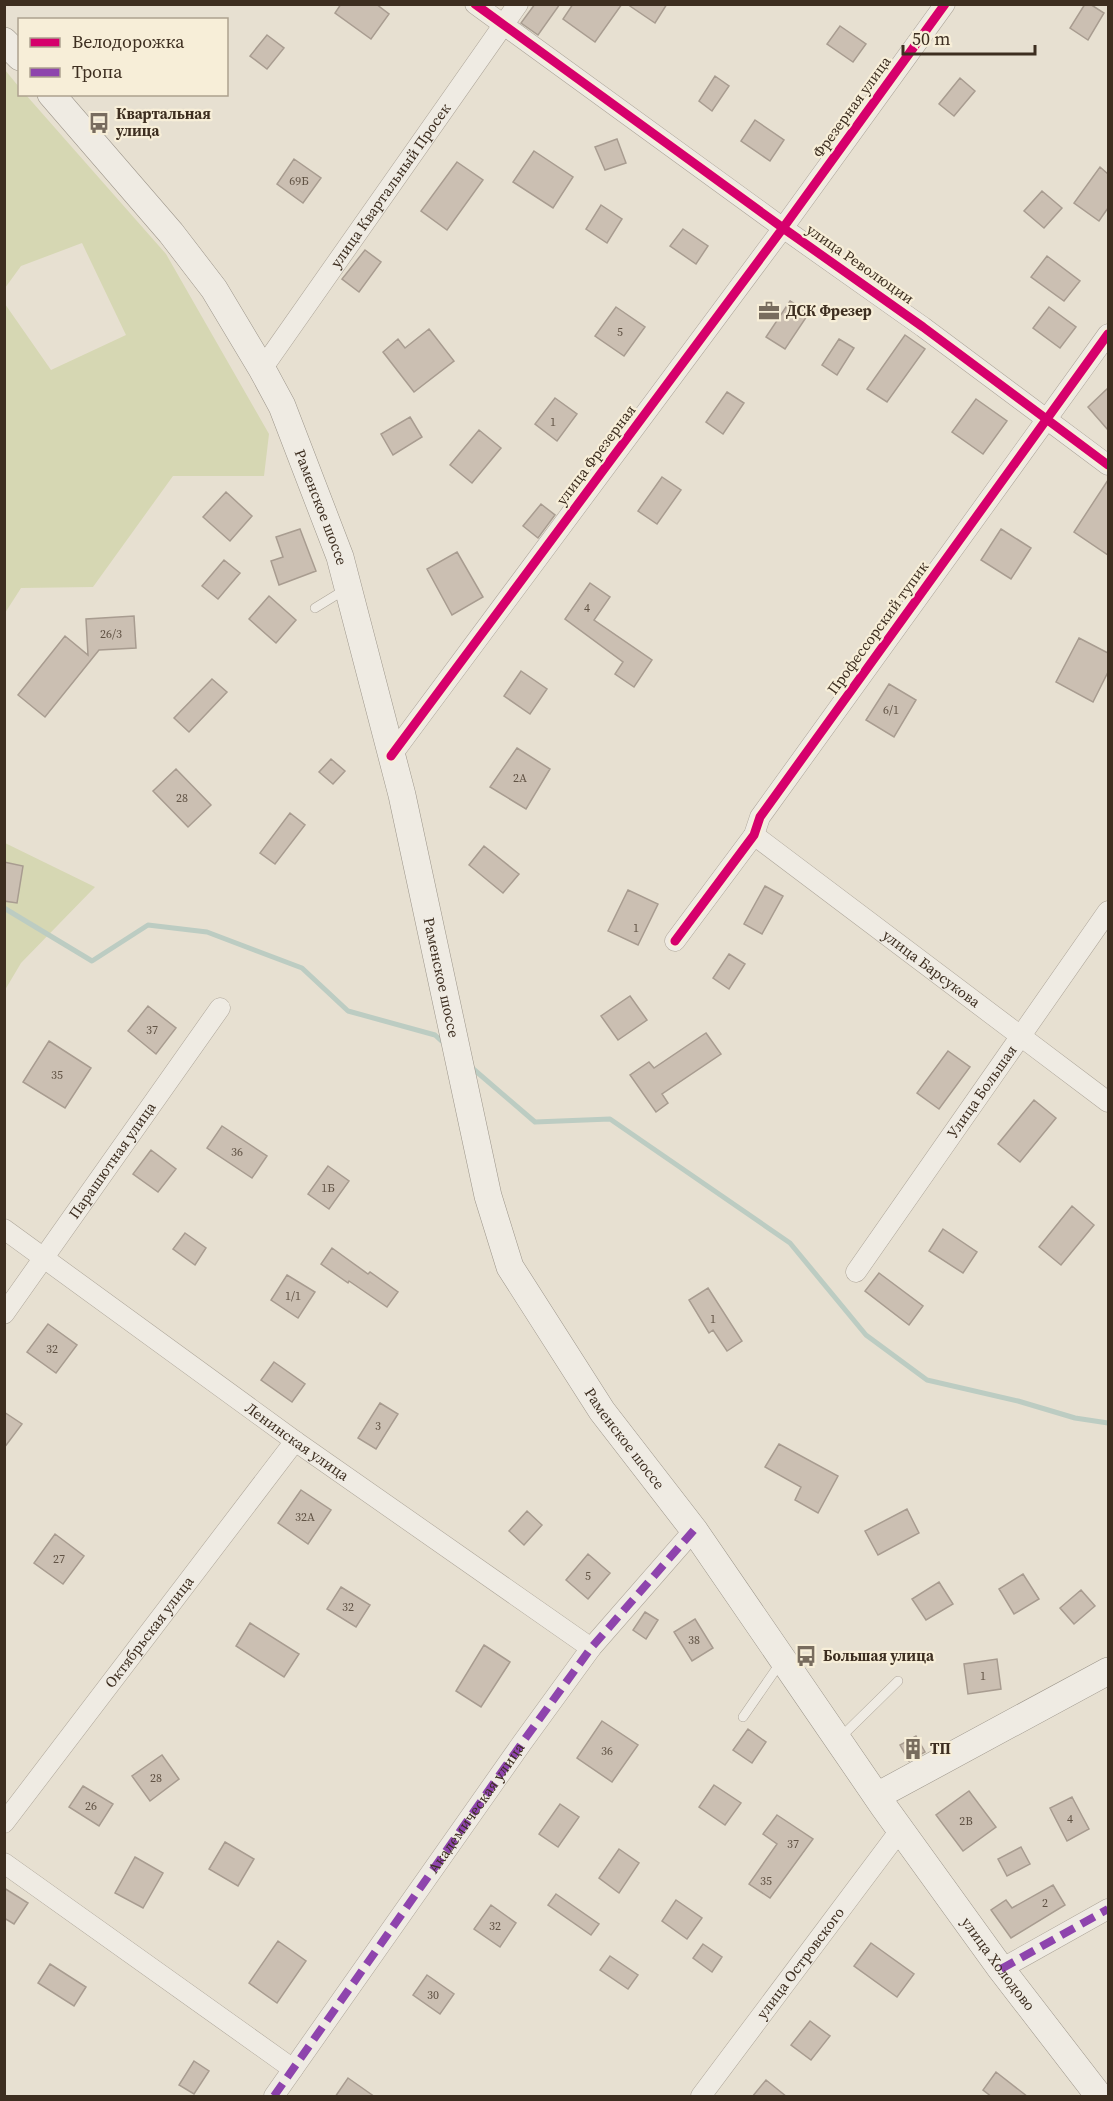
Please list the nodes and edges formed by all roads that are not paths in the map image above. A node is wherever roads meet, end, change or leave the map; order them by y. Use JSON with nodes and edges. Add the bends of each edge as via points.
{"nodes":[{"id":1,"x":476,"y":4,"type":"edge"},
{"id":2,"x":518,"y":4,"type":"edge"},
{"id":3,"x":945,"y":4,"type":"edge"},
{"id":4,"x":503,"y":25,"type":"junction"},
{"id":5,"x":4,"y":40,"type":"edge"},
{"id":6,"x":18,"y":55,"type":"edge"},
{"id":7,"x":53,"y":96,"type":"edge"},
{"id":8,"x":783,"y":228,"type":"junction"},
{"id":9,"x":1108,"y":334,"type":"edge"},
{"id":10,"x":262,"y":369,"type":"junction"},
{"id":11,"x":1046,"y":421,"type":"junction"},
{"id":12,"x":1108,"y":465,"type":"edge"},
{"id":13,"x":348,"y":588,"type":"junction"},
{"id":14,"x":315,"y":608,"type":"dead end"},
{"id":15,"x":392,"y":756,"type":"junction"},
{"id":16,"x":754,"y":836,"type":"junction"},
{"id":17,"x":1108,"y":911,"type":"edge"},
{"id":18,"x":675,"y":941,"type":"dead end"},
{"id":19,"x":220,"y":1008,"type":"dead end"},
{"id":20,"x":1021,"y":1036,"type":"junction"},
{"id":21,"x":1108,"y":1102,"type":"edge"},
{"id":22,"x":4,"y":1229,"type":"edge"},
{"id":23,"x":44,"y":1258,"type":"junction"},
{"id":24,"x":856,"y":1272,"type":"dead end"},
{"id":25,"x":4,"y":1314,"type":"edge"},
{"id":26,"x":295,"y":1441,"type":"junction"},
{"id":27,"x":694,"y":1530,"type":"junction"},
{"id":28,"x":591,"y":1648,"type":"junction"},
{"id":29,"x":784,"y":1659,"type":"junction"},
{"id":30,"x":1108,"y":1671,"type":"edge"},
{"id":31,"x":898,"y":1681,"type":"dead end"},
{"id":32,"x":743,"y":1717,"type":"dead end"},
{"id":33,"x":839,"y":1740,"type":"junction"},
{"id":34,"x":877,"y":1796,"type":"junction"},
{"id":35,"x":4,"y":1822,"type":"edge"},
{"id":36,"x":901,"y":1829,"type":"junction"},
{"id":37,"x":4,"y":1863,"type":"edge"},
{"id":38,"x":1108,"y":1909,"type":"edge"},
{"id":39,"x":1001,"y":1969,"type":"junction"},
{"id":40,"x":293,"y":2069,"type":"junction"},
{"id":41,"x":274,"y":2097,"type":"edge"},
{"id":42,"x":701,"y":2097,"type":"edge"},
{"id":43,"x":1099,"y":2097,"type":"edge"}],
"edges":[{"from":1,"to":4,"type":"street","name":"улица Революции"},
{"from":2,"to":4,"type":"street","name":"улица Квартальный Просек"},
{"from":3,"to":8,"type":"street","name":"Фрезерная улица"},
{"from":4,"to":8,"type":"street","name":"улица Революции"},
{"from":4,"to":10,"type":"street","name":"улица Квартальный Просек"},
{"from":5,"to":6,"type":"main road"},
{"from":7,"to":10,"type":"main road","name":"Раменское шоссе","via":[[214,289]]},
{"from":8,"to":11,"type":"street","name":"улица Революции","via":[[923,327]]},
{"from":8,"to":15,"type":"street","name":"улица Фрезерная"},
{"from":9,"to":11,"type":"street","name":"Профессорский тупик"},
{"from":10,"to":13,"type":"main road","name":"Раменское шоссе","via":[[282,406],[340,557]]},
{"from":11,"to":12,"type":"street","name":"улица Революции"},
{"from":11,"to":16,"type":"street","name":"Профессорский тупик","via":[[760,817]]},
{"from":13,"to":14,"type":"lane"},
{"from":13,"to":15,"type":"main road","name":"Раменское шоссе"},
{"from":15,"to":27,"type":"main road","name":"Раменское шоссе","via":[[488,1196],[510,1267],[602,1411]]},
{"from":16,"to":18,"type":"street","name":"Профессорский тупик"},
{"from":16,"to":20,"type":"street","name":"улица Барсукова"},
{"from":17,"to":20,"type":"street","name":"Улица Большая"},
{"from":19,"to":23,"type":"street","name":"Парашютная улица"},
{"from":20,"to":21,"type":"street","name":"улица Барсукова"},
{"from":20,"to":24,"type":"street","name":"Улица Большая"},
{"from":22,"to":23,"type":"street","name":"Ленинская улица"},
{"from":23,"to":25,"type":"street","name":"Парашютная улица"},
{"from":23,"to":26,"type":"street","name":"Ленинская улица"},
{"from":26,"to":28,"type":"street","name":"Ленинская улица"},
{"from":26,"to":35,"type":"street","name":"Октябрьская улица"},
{"from":27,"to":28,"type":"street","name":"Академическая улица"},
{"from":27,"to":29,"type":"main road","name":"Раменское шоссе"},
{"from":28,"to":40,"type":"street","name":"Академическая улица"},
{"from":29,"to":32,"type":"lane"},
{"from":29,"to":33,"type":"main road","name":"Раменское шоссе"},
{"from":30,"to":34,"type":"main road"},
{"from":31,"to":33,"type":"lane"},
{"from":33,"to":34,"type":"main road","name":"Раменское шоссе"},
{"from":34,"to":36,"type":"main road","name":"Раменское шоссе"},
{"from":36,"to":39,"type":"main road","name":"улица Холодово"},
{"from":36,"to":42,"type":"street","name":"улица Островского"},
{"from":37,"to":40,"type":"street"},
{"from":38,"to":39,"type":"street"},
{"from":39,"to":43,"type":"main road","name":"улица Холодово"},
{"from":40,"to":41,"type":"street","name":"Академическая улица"}]}
